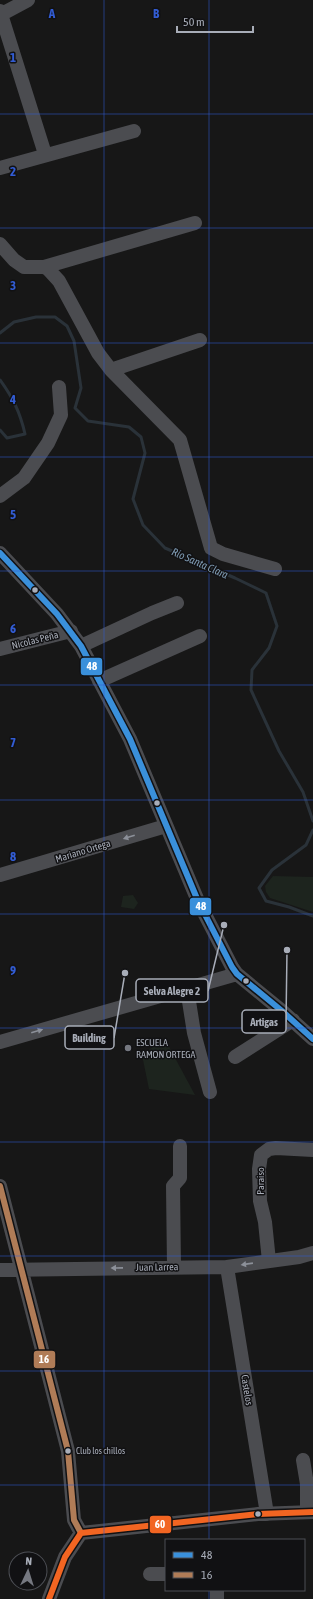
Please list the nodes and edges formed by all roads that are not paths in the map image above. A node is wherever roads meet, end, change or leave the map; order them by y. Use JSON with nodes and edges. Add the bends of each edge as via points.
{"nodes":[{"id":1,"x":28,"y":0,"type":"edge"},
{"id":2,"x":0,"y":13,"type":"edge"},
{"id":3,"x":134,"y":131,"type":"dead end"},
{"id":4,"x":46,"y":154,"type":"junction"},
{"id":5,"x":0,"y":168,"type":"edge"},
{"id":6,"x":195,"y":223,"type":"dead end"},
{"id":7,"x":0,"y":244,"type":"edge"},
{"id":8,"x":44,"y":267,"type":"junction"},
{"id":9,"x":200,"y":340,"type":"dead end"},
{"id":10,"x":111,"y":370,"type":"junction"},
{"id":11,"x":59,"y":387,"type":"dead end"},
{"id":12,"x":0,"y":496,"type":"edge"},
{"id":13,"x":0,"y":553,"type":"edge"},
{"id":14,"x":275,"y":569,"type":"dead end"},
{"id":15,"x":177,"y":603,"type":"dead end"},
{"id":16,"x":71,"y":631,"type":"junction"},
{"id":17,"x":200,"y":636,"type":"dead end"},
{"id":18,"x":81,"y":646,"type":"junction"},
{"id":19,"x":0,"y":649,"type":"edge"},
{"id":20,"x":99,"y":681,"type":"junction"},
{"id":21,"x":166,"y":826,"type":"junction"},
{"id":22,"x":0,"y":874,"type":"edge"},
{"id":23,"x":237,"y":974,"type":"junction"},
{"id":24,"x":188,"y":996,"type":"dead end"},
{"id":25,"x":293,"y":1020,"type":"junction"},
{"id":26,"x":313,"y":1039,"type":"edge"},
{"id":27,"x":0,"y":1042,"type":"edge"},
{"id":28,"x":235,"y":1057,"type":"dead end"},
{"id":29,"x":210,"y":1092,"type":"dead end"},
{"id":30,"x":180,"y":1146,"type":"dead end"},
{"id":31,"x":313,"y":1150,"type":"edge"},
{"id":32,"x":0,"y":1186,"type":"edge"},
{"id":33,"x":313,"y":1253,"type":"edge"},
{"id":34,"x":269,"y":1260,"type":"junction"},
{"id":35,"x":228,"y":1266,"type":"junction"},
{"id":36,"x":174,"y":1267,"type":"junction"},
{"id":37,"x":21,"y":1269,"type":"junction"},
{"id":38,"x":0,"y":1270,"type":"edge"},
{"id":39,"x":303,"y":1460,"type":"dead end"},
{"id":40,"x":310,"y":1511,"type":"edge"},
{"id":41,"x":267,"y":1514,"type":"junction"},
{"id":42,"x":81,"y":1533,"type":"junction"},
{"id":43,"x":150,"y":1574,"type":"dead end"},
{"id":44,"x":165,"y":1574,"type":"edge"},
{"id":45,"x":49,"y":1599,"type":"edge"}],
"edges":[{"from":1,"to":2,"type":"street"},
{"from":2,"to":4,"type":"street"},
{"from":3,"to":4,"type":"street"},
{"from":4,"to":5,"type":"street"},
{"from":6,"to":8,"type":"street"},
{"from":7,"to":8,"type":"street","via":[[24,267]]},
{"from":8,"to":10,"type":"street","via":[[59,281],[90,340]]},
{"from":9,"to":10,"type":"street"},
{"from":10,"to":14,"type":"street","via":[[180,440],[211,548]]},
{"from":11,"to":12,"type":"street","via":[[61,415],[48,443],[24,478]]},
{"from":13,"to":16,"type":"street"},
{"from":15,"to":18,"type":"street"},
{"from":16,"to":18,"type":"street"},
{"from":16,"to":19,"type":"street","name":"Nicolas Peña"},
{"from":17,"to":20,"type":"street"},
{"from":18,"to":20,"type":"street"},
{"from":20,"to":21,"type":"street","via":[[130,739]]},
{"from":21,"to":22,"type":"street","name":"Mariano Ortega","one_way":true},
{"from":21,"to":23,"type":"street","via":[[198,901]]},
{"from":23,"to":25,"type":"street"},
{"from":27,"to":23,"type":"street","one_way":true},
{"from":24,"to":29,"type":"street","via":[[194,1033]]},
{"from":25,"to":26,"type":"street"},
{"from":25,"to":28,"type":"street"},
{"from":30,"to":36,"type":"street","via":[[180,1178],[173,1186]]},
{"from":31,"to":34,"type":"street","name":"Paraiso","via":[[284,1147],[269,1149],[261,1155],[260,1201]]},
{"from":32,"to":37,"type":"street"},
{"from":33,"to":34,"type":"street","name":"Juan Larrea"},
{"from":34,"to":35,"type":"street","name":"Juan Larrea","one_way":true},
{"from":35,"to":36,"type":"street","name":"Juan Larrea"},
{"from":35,"to":41,"type":"street","name":"Castelos"},
{"from":36,"to":37,"type":"street","name":"Juan Larrea","one_way":true},
{"from":37,"to":38,"type":"street","name":"Juan Larrea"},
{"from":37,"to":42,"type":"street","via":[[68,1451],[74,1520]]},
{"from":39,"to":40,"type":"street"},
{"from":40,"to":41,"type":"street"},
{"from":41,"to":42,"type":"street"},
{"from":42,"to":45,"type":"street","via":[[65,1557]]},
{"from":43,"to":44,"type":"street"}]}
